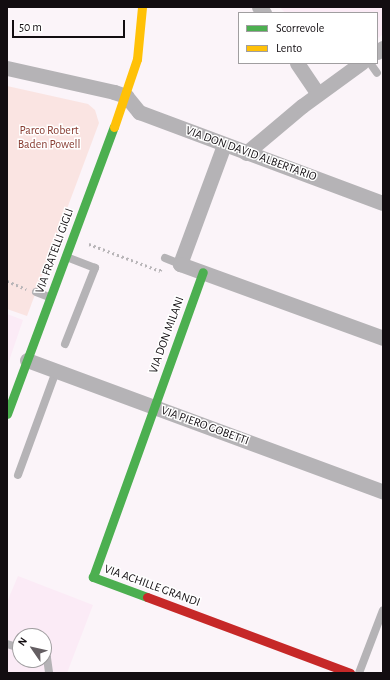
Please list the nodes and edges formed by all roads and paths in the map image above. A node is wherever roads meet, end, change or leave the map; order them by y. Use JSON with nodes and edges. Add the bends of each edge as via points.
{"nodes":[{"id":1,"x":142,"y":7,"type":"edge"},
{"id":2,"x":298,"y":64,"type":"edge"},
{"id":3,"x":360,"y":64,"type":"edge"},
{"id":4,"x":371,"y":64,"type":"edge"},
{"id":5,"x":7,"y":68,"type":"edge"},
{"id":6,"x":377,"y":73,"type":"dead end"},
{"id":7,"x":318,"y":94,"type":"junction"},
{"id":8,"x":126,"y":96,"type":"junction"},
{"id":9,"x":224,"y":145,"type":"junction"},
{"id":10,"x":246,"y":153,"type":"junction"},
{"id":11,"x":383,"y":203,"type":"edge"},
{"id":12,"x":72,"y":238,"type":"junction"},
{"id":13,"x":65,"y":256,"type":"junction"},
{"id":14,"x":165,"y":258,"type":"joint"},
{"id":15,"x":180,"y":264,"type":"junction"},
{"id":16,"x":203,"y":272,"type":"junction"},
{"id":17,"x":7,"y":281,"type":"edge"},
{"id":18,"x":36,"y":292,"type":"joint"},
{"id":19,"x":50,"y":298,"type":"junction"},
{"id":20,"x":383,"y":338,"type":"edge"},
{"id":21,"x":65,"y":344,"type":"dead end"},
{"id":22,"x":27,"y":360,"type":"junction"},
{"id":23,"x":56,"y":371,"type":"junction"},
{"id":24,"x":155,"y":407,"type":"junction"},
{"id":25,"x":7,"y":414,"type":"edge"},
{"id":26,"x":18,"y":475,"type":"dead end"},
{"id":27,"x":383,"y":492,"type":"edge"},
{"id":28,"x":383,"y":610,"type":"edge"},
{"id":29,"x":219,"y":624,"type":"junction"},
{"id":30,"x":229,"y":628,"type":"junction"},
{"id":31,"x":216,"y":634,"type":"dead end"},
{"id":32,"x":225,"y":637,"type":"dead end"},
{"id":33,"x":350,"y":673,"type":"edge"},
{"id":34,"x":358,"y":673,"type":"edge"}],
"edges":[{"from":1,"to":8,"type":"street","name":"VIA FRATELLI GIGLI","via":[[137,58]]},
{"from":2,"to":7,"type":"street"},
{"from":3,"to":7,"type":"street"},
{"from":4,"to":6,"type":"lane"},
{"from":5,"to":8,"type":"street"},
{"from":7,"to":10,"type":"street"},
{"from":8,"to":9,"type":"street","name":"VIA DON DAVID ALBERTARIO","via":[[139,112]]},
{"from":8,"to":12,"type":"street","name":"VIA FRATELLI GIGLI"},
{"from":9,"to":10,"type":"street","name":"VIA DON DAVID ALBERTARIO"},
{"from":9,"to":15,"type":"street"},
{"from":10,"to":11,"type":"street","name":"VIA DON DAVID ALBERTARIO"},
{"from":12,"to":13,"type":"street","name":"VIA FRATELLI GIGLI"},
{"from":12,"to":14,"type":"path","via":[[160,271]]},
{"from":13,"to":19,"type":"street","name":"VIA FRATELLI GIGLI"},
{"from":13,"to":21,"type":"lane","via":[[95,268]]},
{"from":14,"to":15,"type":"lane"},
{"from":15,"to":16,"type":"street"},
{"from":16,"to":20,"type":"street"},
{"from":16,"to":24,"type":"street","name":"VIA DON MILANI"},
{"from":17,"to":18,"type":"path"},
{"from":18,"to":19,"type":"lane"},
{"from":19,"to":22,"type":"street","name":"VIA FRATELLI GIGLI"},
{"from":22,"to":23,"type":"street","name":"VIA PIERO GOBETTI"},
{"from":22,"to":25,"type":"street","name":"VIA FRATELLI GIGLI"},
{"from":23,"to":24,"type":"street","name":"VIA PIERO GOBETTI"},
{"from":23,"to":26,"type":"lane"},
{"from":24,"to":27,"type":"street","name":"VIA PIERO GOBETTI"},
{"from":24,"to":29,"type":"street","name":"VIA ACHILLE GRANDI","via":[[93,577],[159,606]]},
{"from":28,"to":34,"type":"lane"},
{"from":29,"to":30,"type":"street","name":"VIA ACHILLE GRANDI"},
{"from":29,"to":31,"type":"lane"},
{"from":30,"to":32,"type":"lane"},
{"from":30,"to":33,"type":"street","name":"VIA ACHILLE GRANDI","via":[[289,654]]}]}
